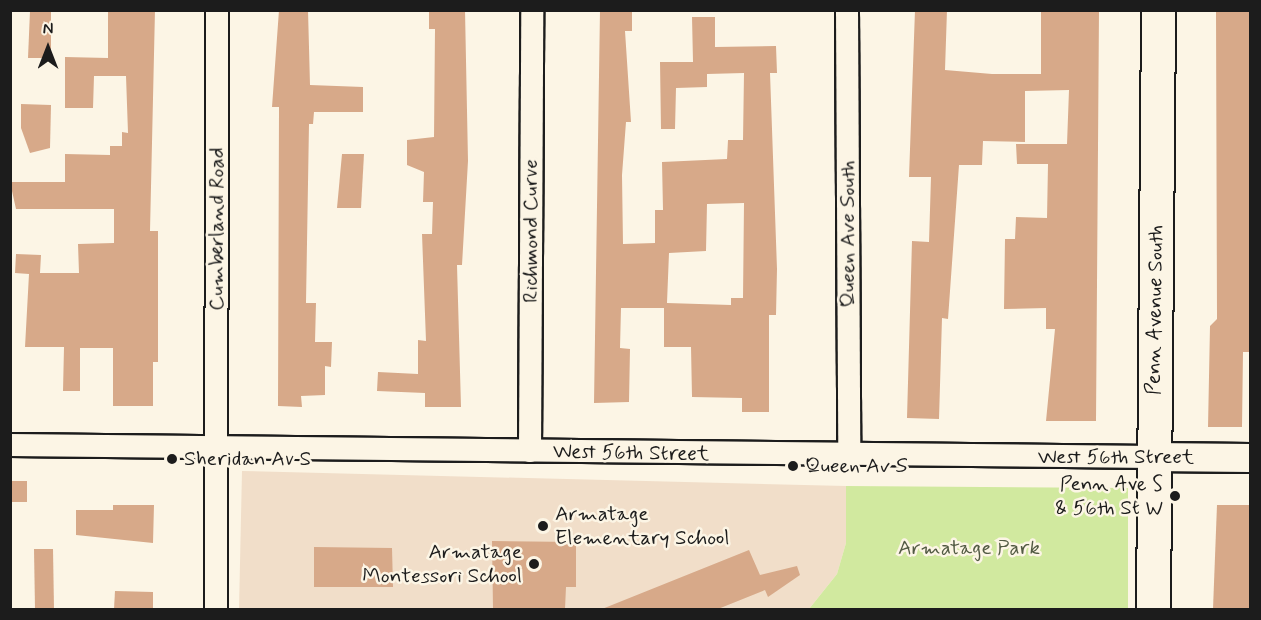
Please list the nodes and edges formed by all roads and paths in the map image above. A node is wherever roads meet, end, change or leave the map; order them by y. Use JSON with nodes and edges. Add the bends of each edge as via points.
{"nodes":[{"id":1,"x":217,"y":10,"type":"edge"},
{"id":2,"x":532,"y":10,"type":"edge"},
{"id":3,"x":847,"y":10,"type":"edge"},
{"id":4,"x":1158,"y":10,"type":"edge"},
{"id":5,"x":10,"y":445,"type":"edge"},
{"id":6,"x":217,"y":447,"type":"junction"},
{"id":7,"x":530,"y":451,"type":"junction"},
{"id":8,"x":1154,"y":456,"type":"junction"},
{"id":9,"x":849,"y":457,"type":"junction"},
{"id":10,"x":1251,"y":458,"type":"edge"},
{"id":11,"x":216,"y":609,"type":"edge"},
{"id":12,"x":1153,"y":609,"type":"edge"}],
"edges":[{"from":1,"to":6,"type":"street","name":"Cumberland Road"},
{"from":2,"to":7,"type":"street","name":"Richmond Curve"},
{"from":3,"to":9,"type":"street","name":"Queen Ave South"},
{"from":4,"to":8,"type":"main road","name":"Penn Avenue South"},
{"from":5,"to":6,"type":"street","name":"West 56th Street"},
{"from":6,"to":7,"type":"street","name":"West 56th Street"},
{"from":6,"to":11,"type":"street","name":"Cumberland Road"},
{"from":7,"to":9,"type":"street","name":"West 56th Street"},
{"from":8,"to":9,"type":"street","name":"West 56th Street"},
{"from":8,"to":10,"type":"street","name":"West 56th Street"},
{"from":8,"to":12,"type":"main road","name":"Penn Avenue South"}]}
